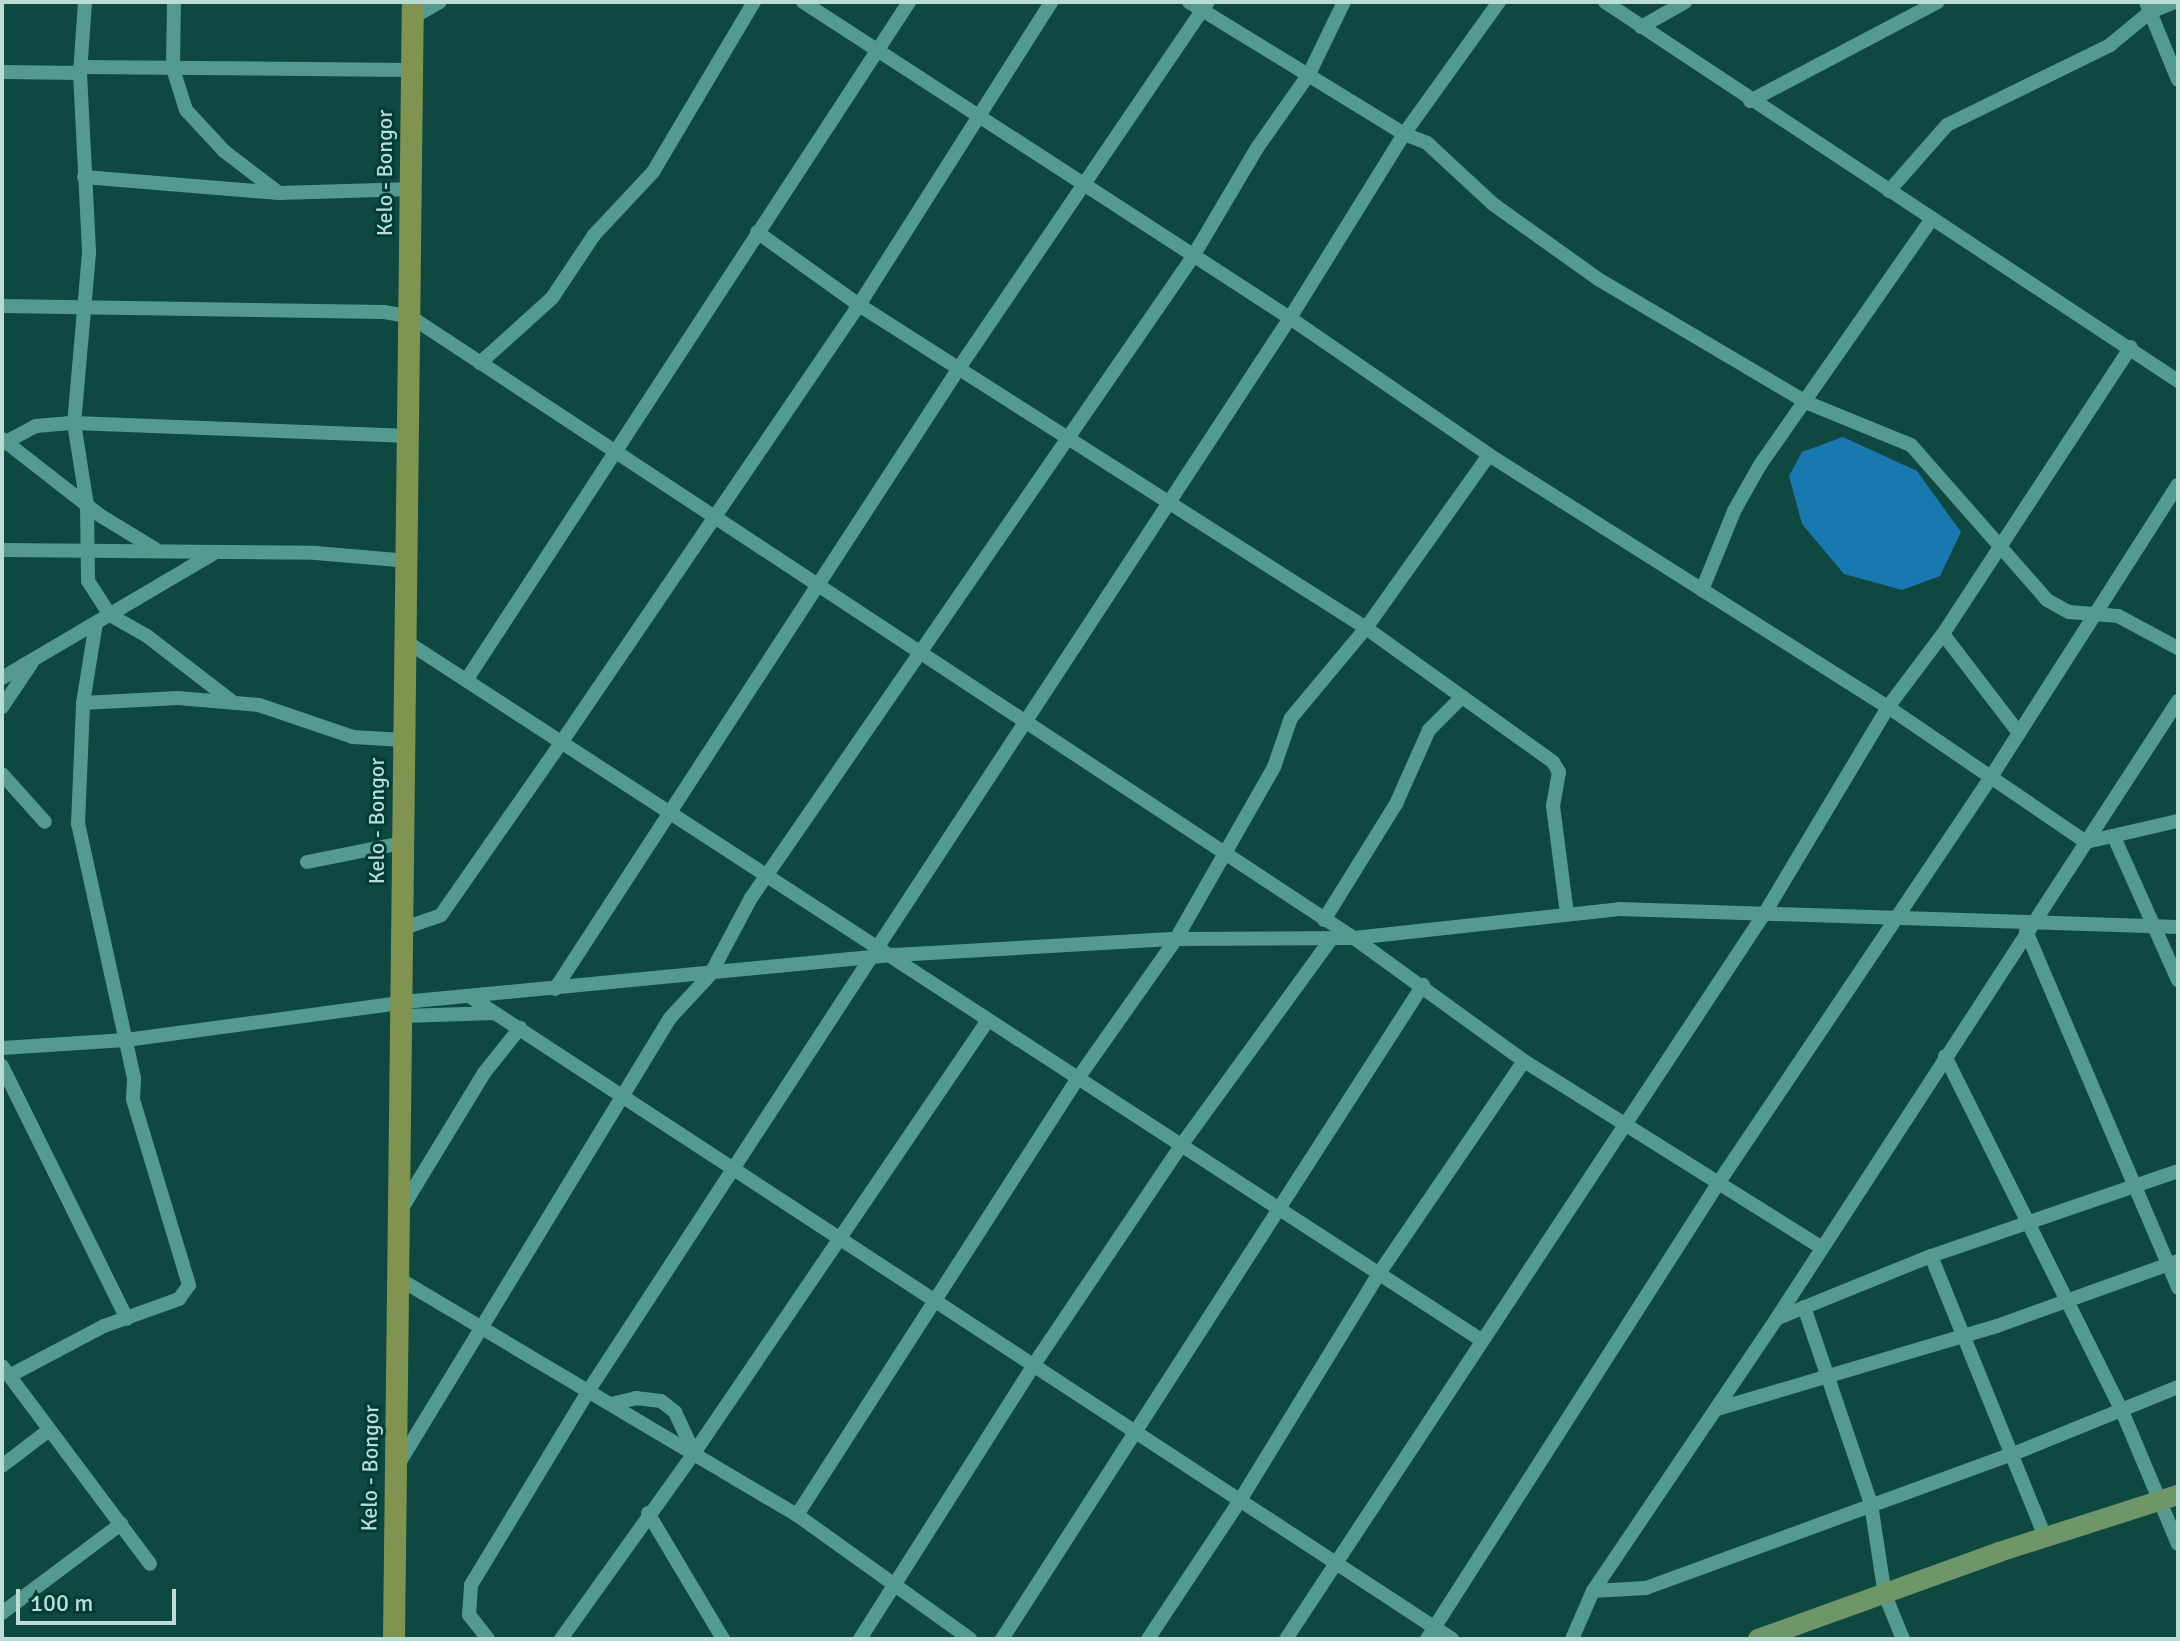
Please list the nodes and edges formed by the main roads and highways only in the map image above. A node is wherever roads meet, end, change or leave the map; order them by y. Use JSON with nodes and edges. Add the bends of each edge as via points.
{"nodes":[{"id":1,"x":412,"y":10,"type":"edge"},
{"id":2,"x":2168,"y":1498,"type":"edge"},
{"id":3,"x":394,"y":1639,"type":"edge"},
{"id":4,"x":1758,"y":1639,"type":"edge"}],
"edges":[{"from":1,"to":3,"type":"highway","name":"Kelo - Bongor"},
{"from":2,"to":4,"type":"main road"}]}
